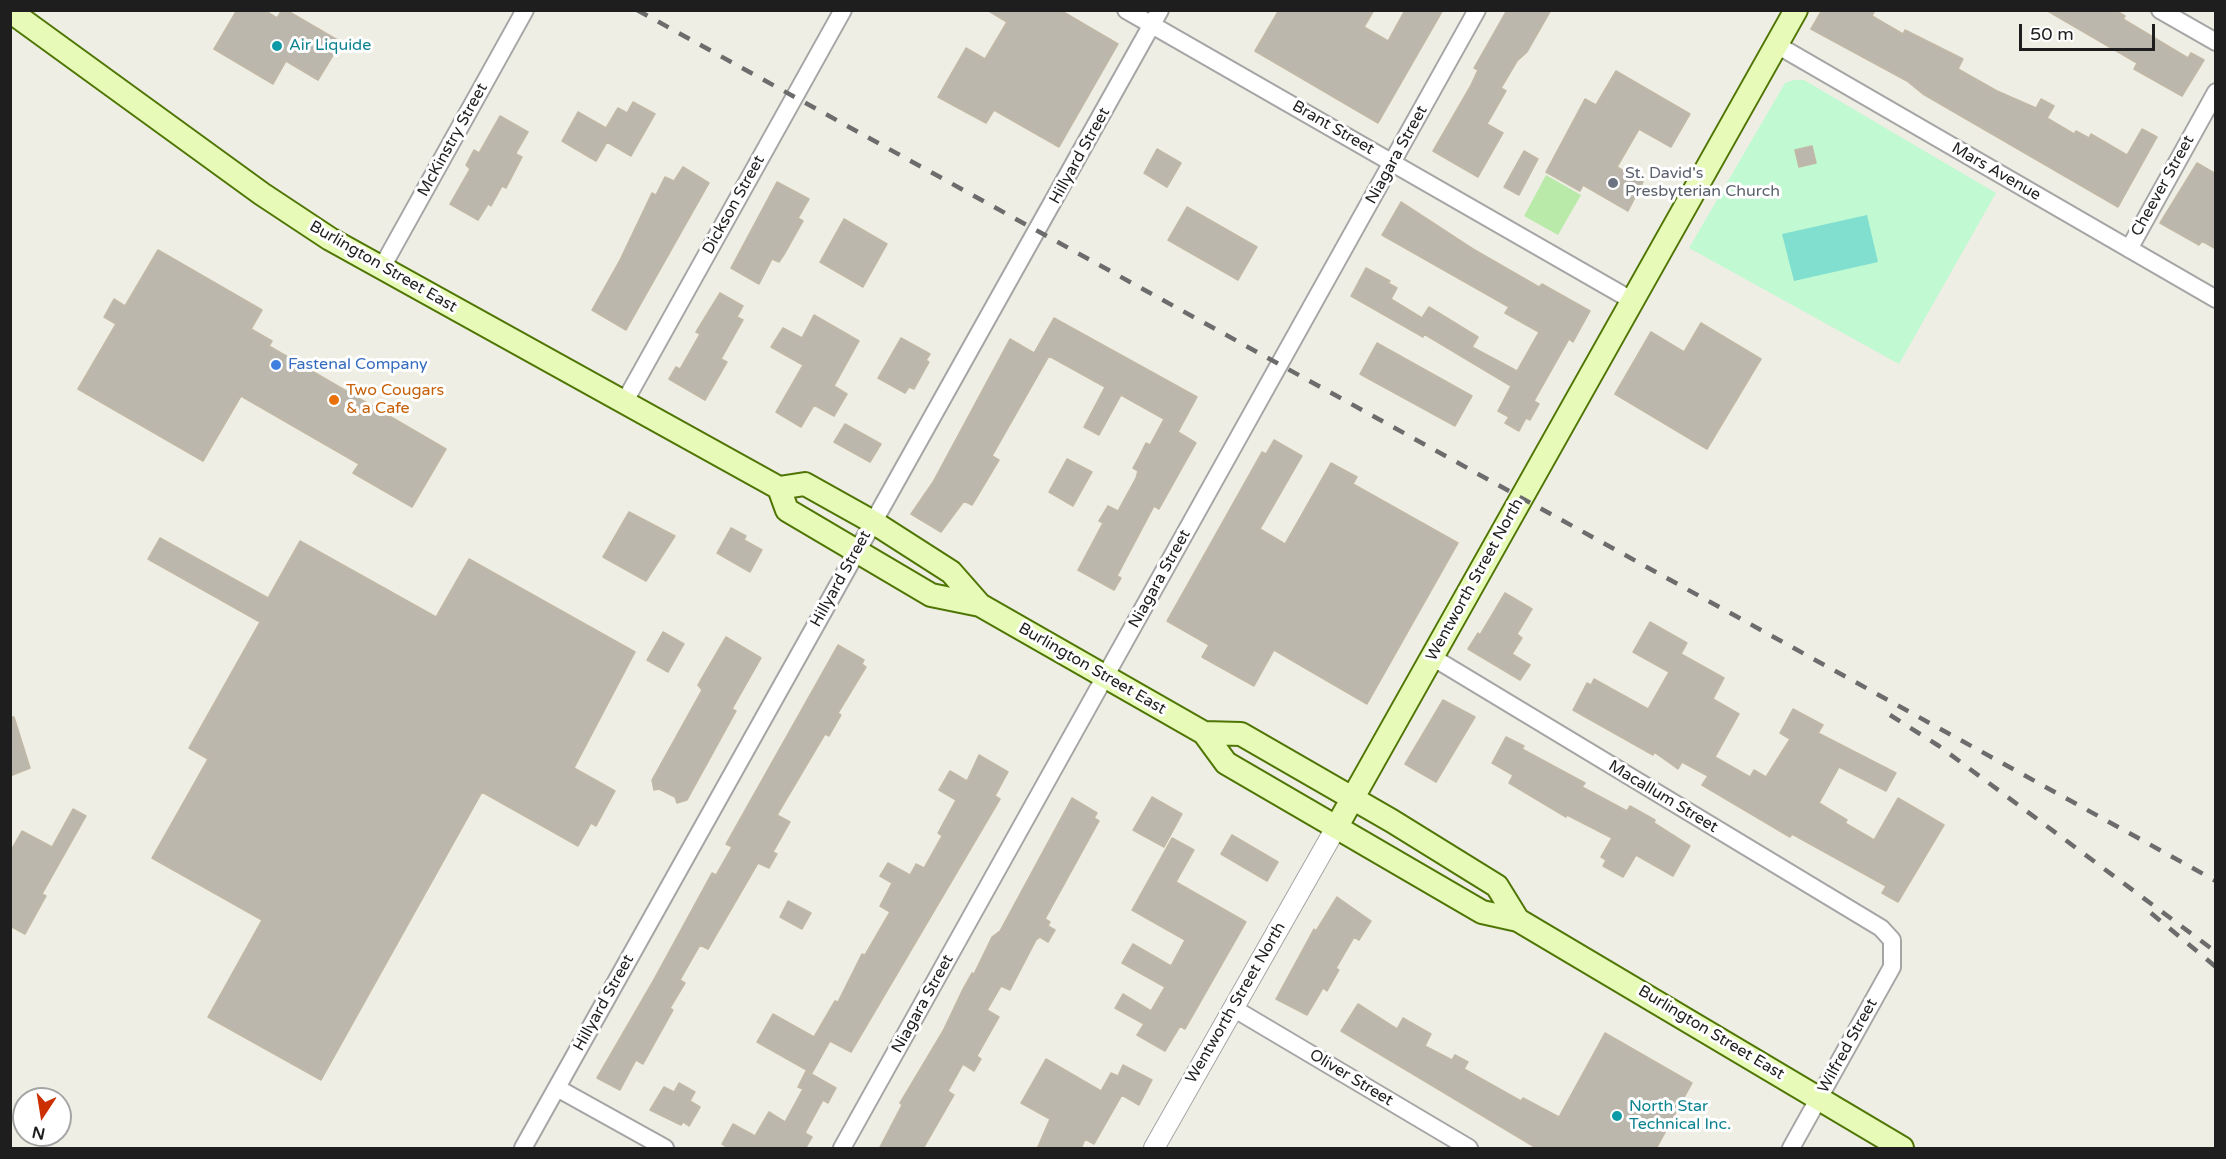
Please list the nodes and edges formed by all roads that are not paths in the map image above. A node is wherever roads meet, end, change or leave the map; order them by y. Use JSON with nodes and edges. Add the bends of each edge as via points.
{"nodes":[{"id":1,"x":10,"y":10,"type":"edge"},
{"id":2,"x":525,"y":10,"type":"edge"},
{"id":3,"x":843,"y":10,"type":"edge"},
{"id":4,"x":1126,"y":10,"type":"edge"},
{"id":5,"x":1477,"y":10,"type":"edge"},
{"id":6,"x":1796,"y":10,"type":"edge"},
{"id":7,"x":2160,"y":10,"type":"edge"},
{"id":8,"x":1156,"y":18,"type":"edge"},
{"id":9,"x":2216,"y":42,"type":"edge"},
{"id":10,"x":1777,"y":45,"type":"junction"},
{"id":11,"x":2216,"y":92,"type":"edge"},
{"id":12,"x":1393,"y":163,"type":"junction"},
{"id":13,"x":2129,"y":249,"type":"junction"},
{"id":14,"x":381,"y":269,"type":"junction"},
{"id":15,"x":2216,"y":299,"type":"edge"},
{"id":16,"x":1634,"y":301,"type":"junction"},
{"id":17,"x":625,"y":400,"type":"junction"},
{"id":18,"x":779,"y":488,"type":"junction"},
{"id":19,"x":873,"y":522,"type":"junction"},
{"id":20,"x":856,"y":551,"type":"junction"},
{"id":21,"x":980,"y":604,"type":"junction"},
{"id":22,"x":1432,"y":657,"type":"junction"},
{"id":23,"x":1106,"y":676,"type":"junction"},
{"id":24,"x":1204,"y":734,"type":"junction"},
{"id":25,"x":1352,"y":799,"type":"junction"},
{"id":26,"x":1337,"y":826,"type":"junction"},
{"id":27,"x":1518,"y":920,"type":"junction"},
{"id":28,"x":1892,"y":940,"type":"joint"},
{"id":29,"x":1233,"y":1008,"type":"junction"},
{"id":30,"x":557,"y":1088,"type":"junction"},
{"id":31,"x":1819,"y":1098,"type":"junction"},
{"id":32,"x":523,"y":1149,"type":"edge"},
{"id":33,"x":665,"y":1149,"type":"edge"},
{"id":34,"x":842,"y":1149,"type":"edge"},
{"id":35,"x":1154,"y":1149,"type":"edge"},
{"id":36,"x":1469,"y":1149,"type":"edge"},
{"id":37,"x":1791,"y":1149,"type":"edge"},
{"id":38,"x":1902,"y":1149,"type":"edge"}],
"edges":[{"from":1,"to":14,"type":"main road","name":"Burlington Street East","via":[[262,194]]},
{"from":2,"to":14,"type":"street","name":"McKinstry Street"},
{"from":3,"to":17,"type":"street","name":"Dickson Street"},
{"from":4,"to":8,"type":"street","name":"Brant Street"},
{"from":5,"to":12,"type":"street","name":"Niagara Street"},
{"from":6,"to":10,"type":"main road","name":"Wentworth Street North"},
{"from":7,"to":9,"type":"street"},
{"from":8,"to":12,"type":"street","name":"Brant Street"},
{"from":8,"to":19,"type":"street","name":"Hillyard Street"},
{"from":10,"to":13,"type":"street","name":"Mars Avenue"},
{"from":10,"to":16,"type":"main road","name":"Wentworth Street North"},
{"from":11,"to":13,"type":"street","name":"Cheever Street"},
{"from":12,"to":16,"type":"street","name":"Brant Street"},
{"from":12,"to":23,"type":"street","name":"Niagara Street"},
{"from":13,"to":15,"type":"street","name":"Mars Avenue"},
{"from":14,"to":17,"type":"main road","name":"Burlington Street East"},
{"from":16,"to":22,"type":"main road","name":"Wentworth Street North"},
{"from":17,"to":18,"type":"main road","name":"Burlington Street East"},
{"from":18,"to":19,"type":"main road","name":"Burlington Street East","via":[[805,484]]},
{"from":18,"to":20,"type":"main road","name":"Burlington Street East","via":[[787,510]]},
{"from":19,"to":20,"type":"street","name":"Hillyard Street"},
{"from":19,"to":21,"type":"main road","name":"Burlington Street East","via":[[951,572]]},
{"from":20,"to":21,"type":"main road","name":"Burlington Street East","via":[[931,595]]},
{"from":20,"to":30,"type":"street","name":"Hillyard Street"},
{"from":21,"to":23,"type":"main road","name":"Burlington Street East"},
{"from":22,"to":25,"type":"main road","name":"Wentworth Street North"},
{"from":22,"to":28,"type":"street","name":"Macallum Street","via":[[1881,928]]},
{"from":23,"to":24,"type":"main road","name":"Burlington Street East"},
{"from":23,"to":34,"type":"street","name":"Niagara Street"},
{"from":24,"to":25,"type":"main road","name":"Burlington Street East","via":[[1241,734]]},
{"from":24,"to":26,"type":"main road","name":"Burlington Street East","via":[[1226,763]]},
{"from":25,"to":26,"type":"main road","name":"Wentworth Street North"},
{"from":25,"to":27,"type":"main road","name":"Burlington Street East","via":[[1497,886]]},
{"from":26,"to":27,"type":"main road","name":"Burlington Street East","via":[[1482,912]]},
{"from":26,"to":29,"type":"street","name":"Wentworth Street North"},
{"from":27,"to":31,"type":"main road","name":"Burlington Street East"},
{"from":28,"to":31,"type":"street","name":"Wilfred Street","via":[[1892,967]]},
{"from":29,"to":35,"type":"street","name":"Wentworth Street North"},
{"from":29,"to":36,"type":"street","name":"Oliver Street"},
{"from":30,"to":32,"type":"street","name":"Hillyard Street"},
{"from":30,"to":33,"type":"street"},
{"from":31,"to":37,"type":"street","name":"Wilfred Street"},
{"from":31,"to":38,"type":"main road","name":"Burlington Street East"}]}
